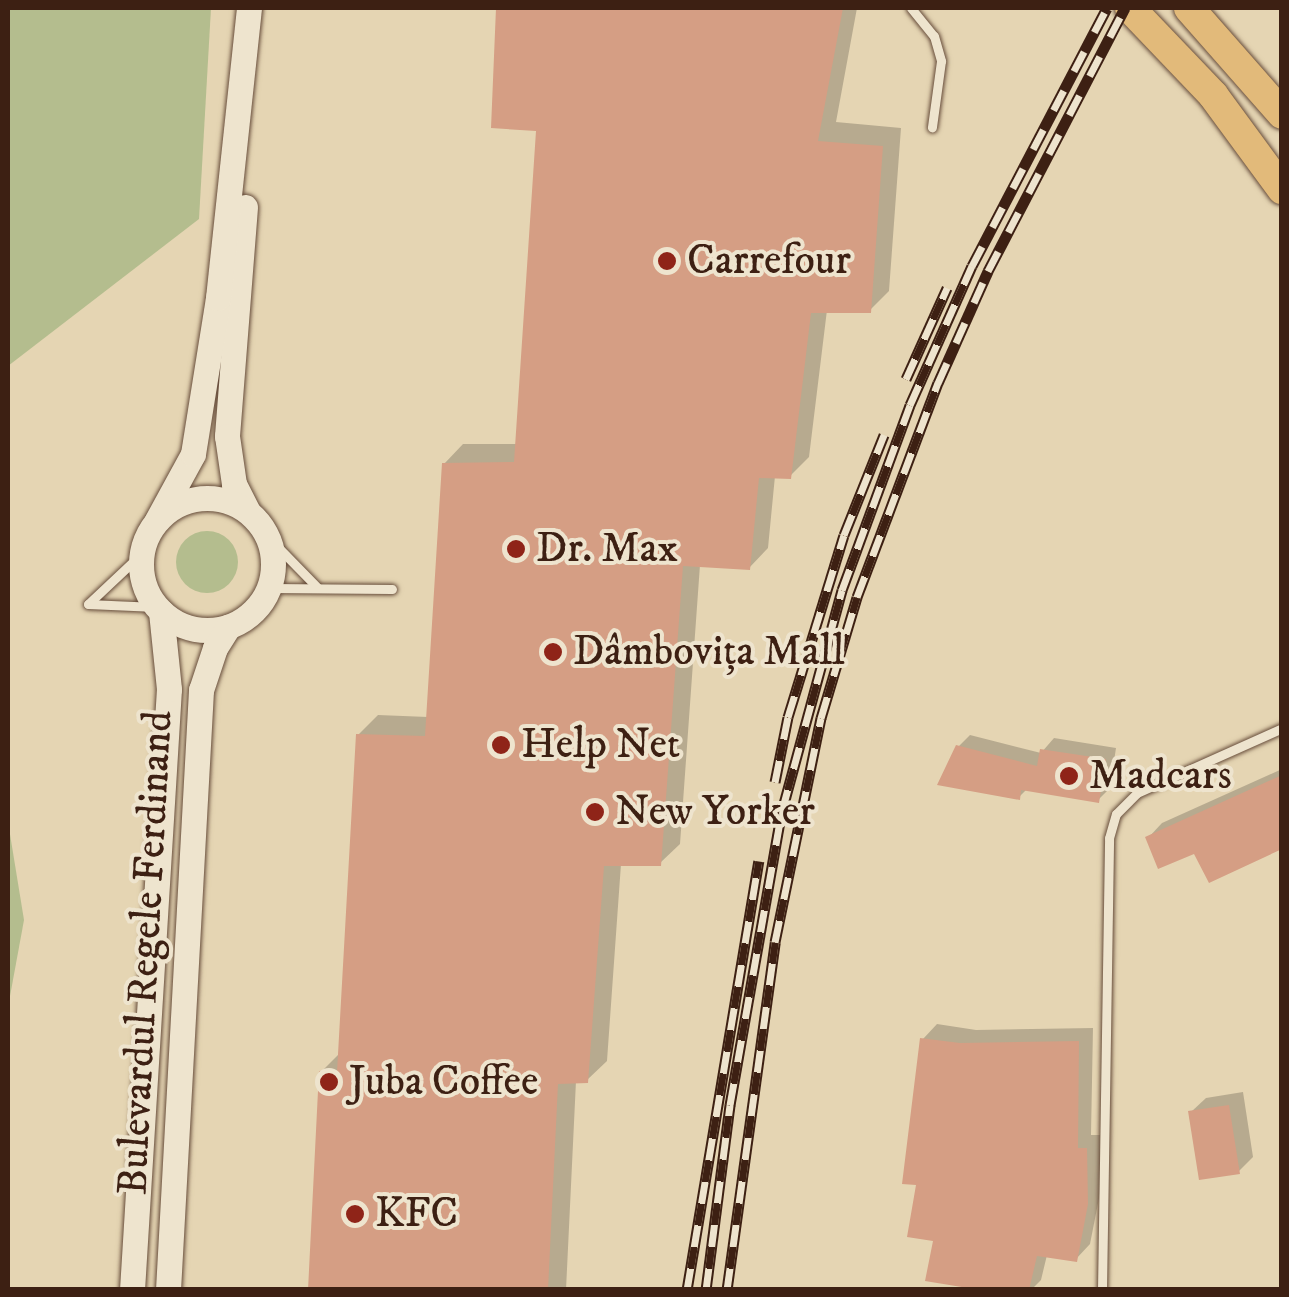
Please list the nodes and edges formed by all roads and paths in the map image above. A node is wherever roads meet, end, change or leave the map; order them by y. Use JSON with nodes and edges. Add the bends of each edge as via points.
{"nodes":[{"id":1,"x":249,"y":8,"type":"edge"},
{"id":2,"x":261,"y":8,"type":"edge"},
{"id":3,"x":911,"y":8,"type":"edge"},
{"id":4,"x":1130,"y":8,"type":"edge"},
{"id":5,"x":1190,"y":8,"type":"edge"},
{"id":6,"x":1282,"y":114,"type":"edge"},
{"id":7,"x":932,"y":128,"type":"dead end"},
{"id":8,"x":1282,"y":189,"type":"edge"},
{"id":9,"x":248,"y":510,"type":"junction"},
{"id":10,"x":157,"y":520,"type":"junction"},
{"id":11,"x":269,"y":538,"type":"junction"},
{"id":12,"x":141,"y":554,"type":"junction"},
{"id":13,"x":316,"y":587,"type":"junction"},
{"id":14,"x":270,"y":588,"type":"junction"},
{"id":15,"x":392,"y":589,"type":"dead end"},
{"id":16,"x":159,"y":609,"type":"junction"},
{"id":17,"x":228,"y":627,"type":"junction"},
{"id":18,"x":1282,"y":728,"type":"edge"},
{"id":19,"x":132,"y":1290,"type":"edge"},
{"id":20,"x":168,"y":1290,"type":"edge"},
{"id":21,"x":1102,"y":1290,"type":"edge"}],
"edges":[{"from":1,"to":10,"type":"main road","via":[[218,298],[193,454]]},
{"from":2,"to":9,"type":"main road","via":[[227,436],[229,465]]},
{"from":3,"to":7,"type":"lane","via":[[934,36],[941,61]]},
{"from":4,"to":8,"type":"main road","via":[[1213,95]]},
{"from":5,"to":6,"type":"main road"},
{"from":9,"to":10,"type":"main road","via":[[192,498]]},
{"from":9,"to":11,"type":"main road"},
{"from":10,"to":12,"type":"main road"},
{"from":11,"to":13,"type":"lane"},
{"from":11,"to":14,"type":"main road"},
{"from":12,"to":16,"type":"main road","via":[[142,575]]},
{"from":12,"to":16,"type":"lane","via":[[88,604]]},
{"from":13,"to":14,"type":"lane"},
{"from":13,"to":15,"type":"lane"},
{"from":14,"to":17,"type":"main road","name":"Bulevardul Regele Ferdinand","via":[[246,618]]},
{"from":16,"to":17,"type":"main road","via":[[188,628]]},
{"from":16,"to":19,"type":"main road","name":"Bulevardul Regele Ferdinand","via":[[168,678]]},
{"from":17,"to":20,"type":"main road","name":"Bulevardul Regele Ferdinand","via":[[201,690]]},
{"from":18,"to":21,"type":"lane","via":[[1138,793],[1116,814],[1109,838]]}]}
